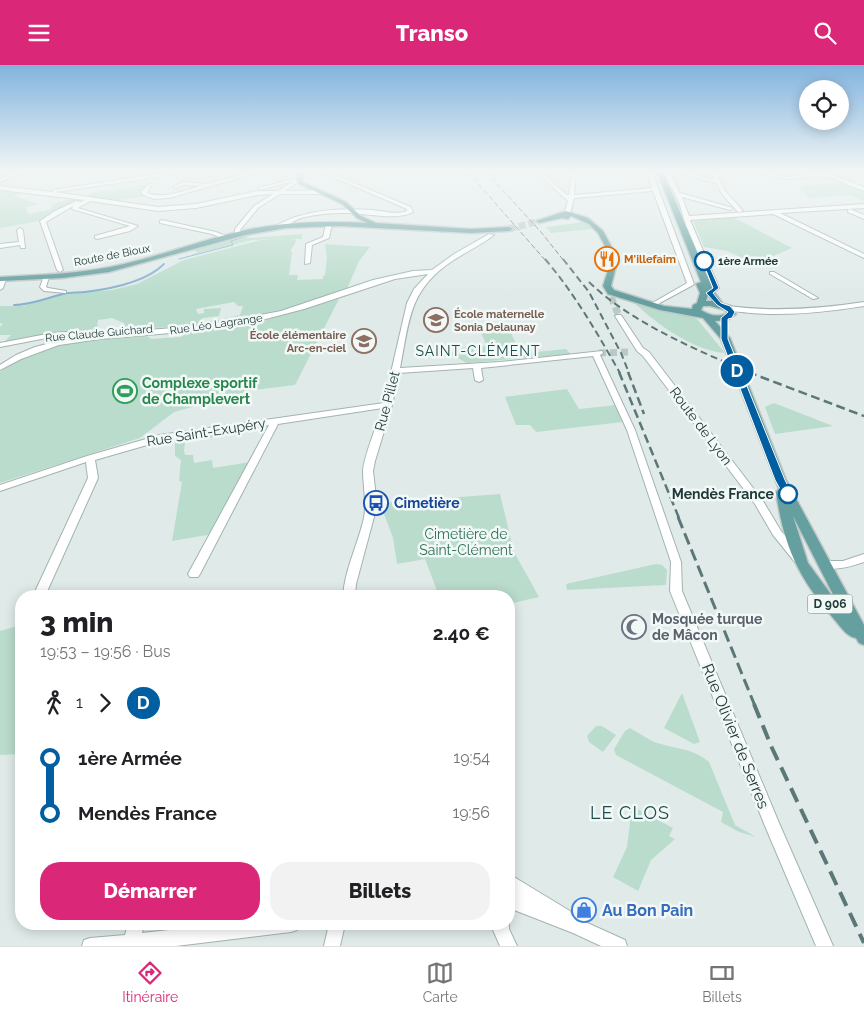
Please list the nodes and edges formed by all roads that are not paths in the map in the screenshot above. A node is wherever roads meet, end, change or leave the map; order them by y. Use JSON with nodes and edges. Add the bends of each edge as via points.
{"nodes":[{"id":1,"x":55,"y":213,"type":"edge"},
{"id":2,"x":88,"y":213,"type":"edge"},
{"id":3,"x":251,"y":213,"type":"edge"},
{"id":4,"x":353,"y":213,"type":"edge"},
{"id":5,"x":408,"y":213,"type":"edge"},
{"id":6,"x":665,"y":213,"type":"edge"},
{"id":7,"x":672,"y":213,"type":"edge"},
{"id":8,"x":677,"y":213,"type":"edge"},
{"id":9,"x":686,"y":213,"type":"edge"},
{"id":10,"x":773,"y":213,"type":"edge"},
{"id":11,"x":775,"y":213,"type":"edge"},
{"id":12,"x":570,"y":215,"type":"joint"},
{"id":13,"x":744,"y":215,"type":"joint"},
{"id":14,"x":688,"y":218,"type":"junction"},
{"id":15,"x":359,"y":219,"type":"junction"},
{"id":16,"x":539,"y":221,"type":"tunnel mouth"},
{"id":17,"x":162,"y":222,"type":"dead end"},
{"id":18,"x":328,"y":225,"type":"junction"},
{"id":19,"x":278,"y":227,"type":"junction"},
{"id":20,"x":20,"y":230,"type":"dead end"},
{"id":21,"x":487,"y":234,"type":"joint"},
{"id":22,"x":238,"y":235,"type":"junction"},
{"id":23,"x":97,"y":237,"type":"dead end"},
{"id":24,"x":227,"y":238,"type":"junction"},
{"id":25,"x":0,"y":246,"type":"edge"},
{"id":26,"x":864,"y":256,"type":"edge"},
{"id":27,"x":306,"y":263,"type":"dead end"},
{"id":28,"x":60,"y":270,"type":"dead end"},
{"id":29,"x":432,"y":272,"type":"junction"},
{"id":30,"x":772,"y":273,"type":"dead end"},
{"id":31,"x":46,"y":277,"type":"junction"},
{"id":32,"x":1,"y":279,"type":"edge"},
{"id":33,"x":0,"y":288,"type":"edge"},
{"id":34,"x":610,"y":291,"type":"junction"},
{"id":35,"x":64,"y":292,"type":"dead end"},
{"id":36,"x":710,"y":293,"type":"junction"},
{"id":37,"x":635,"y":297,"type":"junction"},
{"id":38,"x":864,"y":303,"type":"edge"},
{"id":39,"x":652,"y":305,"type":"junction"},
{"id":40,"x":832,"y":309,"type":"junction"},
{"id":41,"x":701,"y":310,"type":"junction"},
{"id":42,"x":726,"y":311,"type":"junction"},
{"id":43,"x":618,"y":316,"type":"tunnel mouth"},
{"id":44,"x":198,"y":328,"type":"junction"},
{"id":45,"x":725,"y":339,"type":"junction"},
{"id":46,"x":0,"y":345,"type":"edge"},
{"id":47,"x":642,"y":351,"type":"junction"},
{"id":48,"x":630,"y":352,"type":"tunnel mouth"},
{"id":49,"x":476,"y":366,"type":"junction"},
{"id":50,"x":0,"y":369,"type":"edge"},
{"id":51,"x":395,"y":371,"type":"junction"},
{"id":52,"x":479,"y":380,"type":"dead end"},
{"id":53,"x":388,"y":405,"type":"junction"},
{"id":54,"x":275,"y":421,"type":"junction"},
{"id":55,"x":90,"y":458,"type":"junction"},
{"id":56,"x":780,"y":480,"type":"junction"},
{"id":57,"x":0,"y":488,"type":"edge"},
{"id":58,"x":759,"y":503,"type":"junction"},
{"id":59,"x":787,"y":520,"type":"junction"},
{"id":60,"x":864,"y":557,"type":"edge"},
{"id":61,"x":801,"y":562,"type":"junction"},
{"id":62,"x":824,"y":564,"type":"junction"},
{"id":63,"x":194,"y":574,"type":"dead end"},
{"id":64,"x":41,"y":590,"type":"edge"},
{"id":65,"x":350,"y":590,"type":"edge"},
{"id":66,"x":864,"y":639,"type":"edge"},
{"id":67,"x":864,"y":644,"type":"edge"},
{"id":68,"x":515,"y":893,"type":"edge"},
{"id":69,"x":134,"y":930,"type":"edge"},
{"id":70,"x":240,"y":930,"type":"edge"},
{"id":71,"x":336,"y":930,"type":"edge"},
{"id":72,"x":501,"y":930,"type":"edge"},
{"id":73,"x":131,"y":943,"type":"junction"},
{"id":74,"x":90,"y":946,"type":"edge"},
{"id":75,"x":332,"y":946,"type":"edge"},
{"id":76,"x":509,"y":946,"type":"edge"},
{"id":77,"x":619,"y":946,"type":"edge"},
{"id":78,"x":825,"y":946,"type":"edge"}],
"edges":[{"from":1,"to":28,"type":"street","via":[[43,221]]},
{"from":2,"to":23,"type":"street","via":[[135,226]]},
{"from":3,"to":22,"type":"street","via":[[237,230]]},
{"from":4,"to":15,"type":"main road"},
{"from":5,"to":15,"type":"street"},
{"from":6,"to":39,"type":"street","via":[[691,284]]},
{"from":7,"to":41,"type":"main road","via":[[704,293]]},
{"from":8,"to":36,"type":"main road"},
{"from":9,"to":14,"type":"street"},
{"from":10,"to":13,"type":"street"},
{"from":11,"to":26,"type":"street"},
{"from":12,"to":16,"type":"main road"},
{"from":12,"to":34,"type":"main road","via":[[593,222],[599,229],[613,257]]},
{"from":13,"to":14,"type":"street"},
{"from":14,"to":36,"type":"street","via":[[716,288]]},
{"from":15,"to":18,"type":"main road","name":"Route de Bioux"},
{"from":15,"to":19,"type":"street","via":[[319,214],[288,221]]},
{"from":15,"to":21,"type":"main road","name":"Route de Bioux","via":[[380,225]]},
{"from":17,"to":24,"type":"street"},
{"from":18,"to":19,"type":"main road","name":"Route de Bioux"},
{"from":18,"to":27,"type":"street","via":[[326,237],[309,244]]},
{"from":19,"to":22,"type":"main road","name":"Route de Bioux"},
{"from":20,"to":25,"type":"street","via":[[22,245]]},
{"from":21,"to":29,"type":"street","name":"Rue Pillet"},
{"from":22,"to":24,"type":"main road","name":"Route de Bioux"},
{"from":24,"to":31,"type":"main road","name":"Route de Bioux","via":[[124,267]]},
{"from":29,"to":44,"type":"street","name":"Rue Léo Lagrange","via":[[396,277],[282,313]]},
{"from":29,"to":51,"type":"street","name":"Rue Pillet","via":[[410,303]]},
{"from":30,"to":40,"type":"street"},
{"from":31,"to":32,"type":"main road","name":"Route de Bioux"},
{"from":31,"to":35,"type":"street","via":[[43,287],[46,290]]},
{"from":32,"to":33,"type":"street"},
{"from":34,"to":37,"type":"main road"},
{"from":34,"to":37,"type":"main road","via":[[621,291]]},
{"from":36,"to":42,"type":"main road"},
{"from":37,"to":39,"type":"main road"},
{"from":38,"to":40,"type":"street"},
{"from":39,"to":41,"type":"main road"},
{"from":40,"to":42,"type":"street"},
{"from":41,"to":42,"type":"main road"},
{"from":41,"to":42,"type":"main road"},
{"from":41,"to":45,"type":"main road","number":"D 906"},
{"from":42,"to":45,"type":"main road","number":"D 906"},
{"from":43,"to":47,"type":"street","name":"Route de Lyon"},
{"from":44,"to":46,"type":"street","name":"Rue Claude Guichard","via":[[66,334]]},
{"from":44,"to":50,"type":"street","name":"Rue Léo Lagrange","via":[[64,342],[32,352]]},
{"from":45,"to":56,"type":"main road","number":"D 906"},
{"from":47,"to":48,"type":"street"},
{"from":47,"to":58,"type":"street","name":"Route de Lyon"},
{"from":49,"to":51,"type":"street"},
{"from":49,"to":52,"type":"street"},
{"from":49,"to":78,"type":"street","name":"Rue Olivier de Serres","via":[[598,354],[631,430],[676,562],[676,591]]},
{"from":51,"to":53,"type":"street","name":"Rue Pillet"},
{"from":53,"to":54,"type":"street","name":"Rue Saint-Exupéry"},
{"from":53,"to":65,"type":"street","name":"Rue Pillet","via":[[370,461],[369,517]]},
{"from":54,"to":55,"type":"street","name":"Rue Saint-Exupéry","via":[[160,438]]},
{"from":54,"to":63,"type":"street"},
{"from":55,"to":57,"type":"street","name":"Rue Saint-Exupéry"},
{"from":55,"to":64,"type":"street","via":[[93,478]]},
{"from":56,"to":59,"type":"main road","number":"D 906"},
{"from":56,"to":62,"type":"main road","number":"D 906"},
{"from":58,"to":59,"type":"street","name":"Route de Lyon","via":[[770,514]]},
{"from":58,"to":61,"type":"street","name":"Route de Lyon","via":[[777,533]]},
{"from":59,"to":61,"type":"main road","number":"D 906"},
{"from":60,"to":62,"type":"street","via":[[843,565]]},
{"from":61,"to":67,"type":"main road","number":"D 906","via":[[825,598]]},
{"from":62,"to":66,"type":"main road","number":"D 906"},
{"from":68,"to":77,"type":"street"},
{"from":69,"to":73,"type":"street"},
{"from":70,"to":73,"type":"street"},
{"from":71,"to":75,"type":"street"},
{"from":72,"to":76,"type":"street"},
{"from":73,"to":74,"type":"street"}]}
